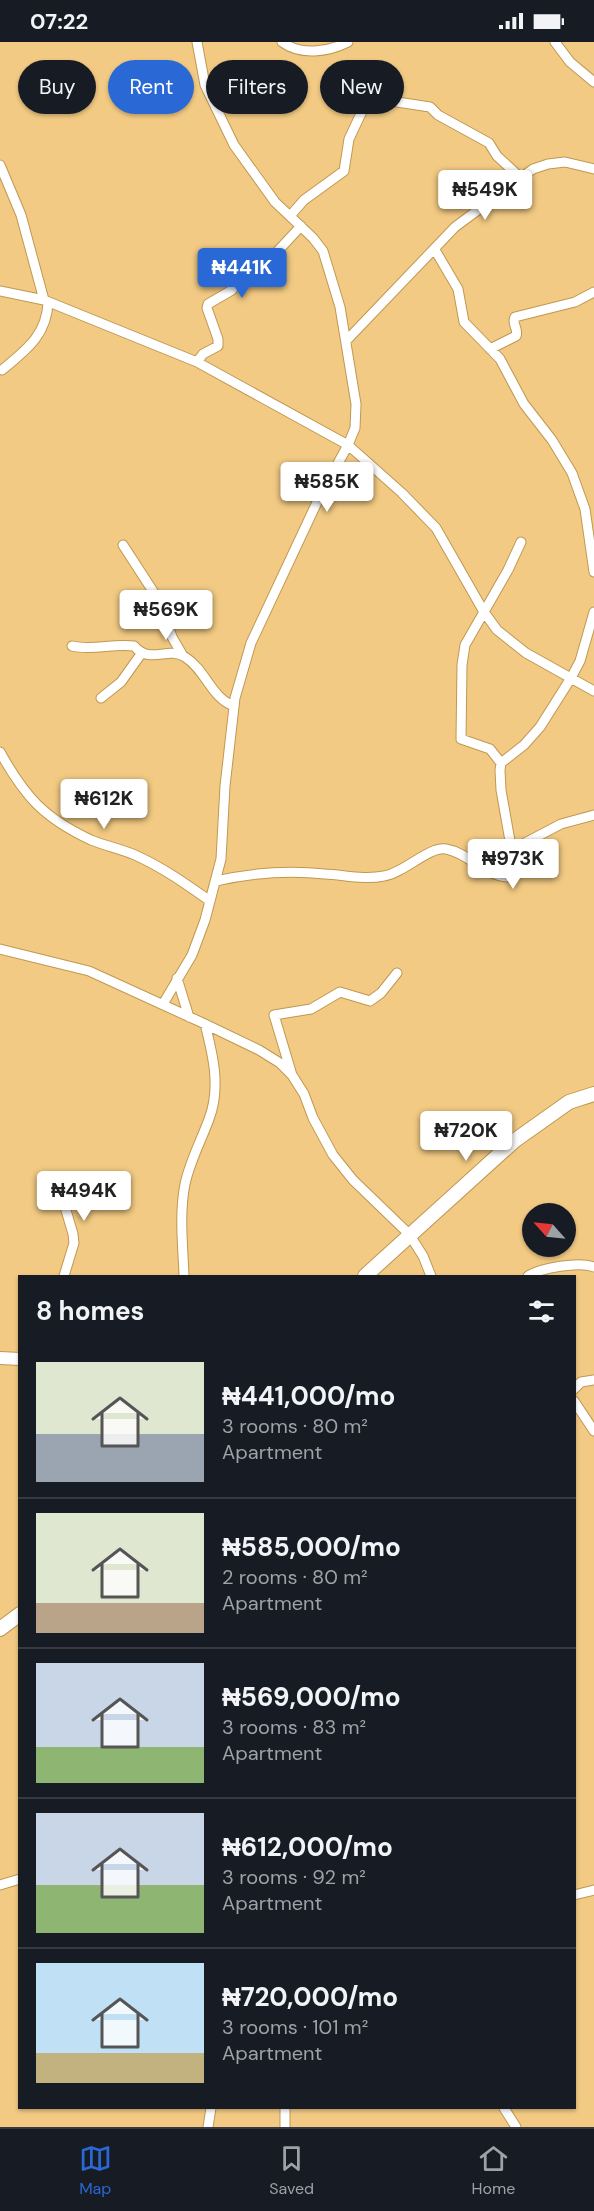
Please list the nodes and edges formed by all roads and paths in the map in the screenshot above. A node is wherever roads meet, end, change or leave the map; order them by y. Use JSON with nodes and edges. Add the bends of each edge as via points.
{"nodes":[{"id":1,"x":197,"y":42,"type":"edge"},
{"id":2,"x":282,"y":42,"type":"edge"},
{"id":3,"x":348,"y":42,"type":"edge"},
{"id":4,"x":555,"y":42,"type":"edge"},
{"id":5,"x":594,"y":82,"type":"edge"},
{"id":6,"x":0,"y":165,"type":"edge"},
{"id":7,"x":594,"y":169,"type":"edge"},
{"id":8,"x":521,"y":178,"type":"junction"},
{"id":9,"x":291,"y":216,"type":"junction"},
{"id":10,"x":301,"y":226,"type":"junction"},
{"id":11,"x":435,"y":250,"type":"junction"},
{"id":12,"x":0,"y":291,"type":"edge"},
{"id":13,"x":594,"y":292,"type":"edge"},
{"id":14,"x":46,"y":301,"type":"junction"},
{"id":15,"x":346,"y":340,"type":"junction"},
{"id":16,"x":490,"y":349,"type":"junction"},
{"id":17,"x":197,"y":362,"type":"junction"},
{"id":18,"x":2,"y":370,"type":"dead end"},
{"id":19,"x":348,"y":445,"type":"junction"},
{"id":20,"x":521,"y":542,"type":"dead end"},
{"id":21,"x":123,"y":545,"type":"dead end"},
{"id":22,"x":594,"y":572,"type":"edge"},
{"id":23,"x":484,"y":612,"type":"junction"},
{"id":24,"x":594,"y":612,"type":"edge"},
{"id":25,"x":72,"y":646,"type":"dead end"},
{"id":26,"x":141,"y":654,"type":"junction"},
{"id":27,"x":183,"y":656,"type":"junction"},
{"id":28,"x":571,"y":678,"type":"junction"},
{"id":29,"x":594,"y":691,"type":"edge"},
{"id":30,"x":101,"y":698,"type":"dead end"},
{"id":31,"x":234,"y":706,"type":"junction"},
{"id":32,"x":0,"y":752,"type":"edge"},
{"id":33,"x":501,"y":763,"type":"junction"},
{"id":34,"x":594,"y":815,"type":"edge"},
{"id":35,"x":511,"y":849,"type":"junction"},
{"id":36,"x":216,"y":881,"type":"junction"},
{"id":37,"x":210,"y":901,"type":"junction"},
{"id":38,"x":0,"y":949,"type":"edge"},
{"id":39,"x":398,"y":973,"type":"dead end"},
{"id":40,"x":177,"y":978,"type":"junction"},
{"id":41,"x":163,"y":1004,"type":"junction"},
{"id":42,"x":189,"y":1017,"type":"junction"},
{"id":43,"x":206,"y":1024,"type":"junction"},
{"id":44,"x":292,"y":1075,"type":"junction"},
{"id":45,"x":594,"y":1094,"type":"edge"},
{"id":46,"x":44,"y":1182,"type":"dead end"},
{"id":47,"x":409,"y":1234,"type":"junction"},
{"id":48,"x":594,"y":1266,"type":"edge"},
{"id":49,"x":64,"y":1275,"type":"edge"},
{"id":50,"x":184,"y":1275,"type":"edge"},
{"id":51,"x":366,"y":1275,"type":"edge"},
{"id":52,"x":431,"y":1275,"type":"edge"},
{"id":53,"x":531,"y":1275,"type":"edge"},
{"id":54,"x":0,"y":1358,"type":"edge"},
{"id":55,"x":18,"y":1359,"type":"edge"},
{"id":56,"x":594,"y":1380,"type":"edge"},
{"id":57,"x":576,"y":1387,"type":"edge"},
{"id":58,"x":576,"y":1404,"type":"edge"},
{"id":59,"x":594,"y":1431,"type":"edge"},
{"id":60,"x":18,"y":1616,"type":"edge"},
{"id":61,"x":0,"y":1629,"type":"edge"},
{"id":62,"x":18,"y":1880,"type":"edge"},
{"id":63,"x":0,"y":1885,"type":"edge"},
{"id":64,"x":594,"y":1890,"type":"edge"},
{"id":65,"x":576,"y":1894,"type":"edge"},
{"id":66,"x":211,"y":2109,"type":"edge"},
{"id":67,"x":285,"y":2109,"type":"edge"},
{"id":68,"x":505,"y":2109,"type":"edge"},
{"id":69,"x":208,"y":2127,"type":"edge"},
{"id":70,"x":285,"y":2127,"type":"edge"},
{"id":71,"x":516,"y":2127,"type":"edge"}],
"edges":[{"from":1,"to":9,"type":"street","via":[[205,85],[234,145],[275,202]]},
{"from":2,"to":3,"type":"street","via":[[301,50],[318,51]]},
{"from":4,"to":5,"type":"street","via":[[570,62]]},
{"from":6,"to":14,"type":"street","via":[[21,214]]},
{"from":7,"to":8,"type":"street","via":[[565,162],[533,169]]},
{"from":8,"to":9,"type":"street","via":[[489,143],[438,116],[430,107],[371,98],[349,139],[344,171],[304,200]]},
{"from":8,"to":11,"type":"street","via":[[455,227]]},
{"from":9,"to":10,"type":"street"},
{"from":10,"to":15,"type":"street","via":[[323,250]]},
{"from":10,"to":17,"type":"street","via":[[275,254],[246,268],[232,290],[208,304],[218,346],[205,352]]},
{"from":11,"to":15,"type":"street"},
{"from":11,"to":16,"type":"street","via":[[458,289],[464,322]]},
{"from":12,"to":14,"type":"street"},
{"from":13,"to":16,"type":"street","via":[[575,302],[515,317],[516,336]]},
{"from":14,"to":17,"type":"street"},
{"from":14,"to":18,"type":"street","via":[[44,326]]},
{"from":15,"to":19,"type":"street","via":[[356,404],[355,428]]},
{"from":16,"to":22,"type":"street","via":[[572,473],[585,508]]},
{"from":17,"to":19,"type":"street"},
{"from":19,"to":23,"type":"street","via":[[436,528]]},
{"from":19,"to":31,"type":"street","via":[[251,643]]},
{"from":20,"to":23,"type":"street"},
{"from":21,"to":27,"type":"street","via":[[160,602]]},
{"from":23,"to":28,"type":"street","via":[[512,644]]},
{"from":23,"to":33,"type":"street","via":[[465,645],[460,734],[464,741],[490,749]]},
{"from":24,"to":28,"type":"street"},
{"from":25,"to":26,"type":"street","via":[[134,646]]},
{"from":26,"to":27,"type":"street"},
{"from":26,"to":30,"type":"street","via":[[121,682]]},
{"from":27,"to":31,"type":"street","via":[[224,702]]},
{"from":28,"to":29,"type":"street"},
{"from":28,"to":33,"type":"street","via":[[540,727]]},
{"from":31,"to":36,"type":"street"},
{"from":32,"to":37,"type":"street","via":[[30,799],[46,814],[93,841],[159,867]]},
{"from":33,"to":35,"type":"street","via":[[501,790]]},
{"from":34,"to":35,"type":"street","via":[[561,824]]},
{"from":35,"to":36,"type":"street","via":[[513,869],[508,877],[496,876],[444,848],[387,876],[286,873]]},
{"from":36,"to":37,"type":"street"},
{"from":37,"to":40,"type":"street","via":[[192,955]]},
{"from":38,"to":41,"type":"street","via":[[89,971]]},
{"from":39,"to":44,"type":"street","via":[[370,1001],[340,992],[310,1009],[274,1016]]},
{"from":40,"to":41,"type":"street"},
{"from":40,"to":42,"type":"street"},
{"from":41,"to":42,"type":"street"},
{"from":42,"to":43,"type":"street"},
{"from":43,"to":44,"type":"street","via":[[259,1050]]},
{"from":43,"to":50,"type":"street","via":[[216,1078],[210,1118],[185,1184]]},
{"from":44,"to":47,"type":"street","via":[[333,1155]]},
{"from":45,"to":47,"type":"main road","via":[[569,1102],[514,1141]]},
{"from":46,"to":49,"type":"street","via":[[63,1200],[73,1234]]},
{"from":47,"to":51,"type":"main road"},
{"from":47,"to":52,"type":"street"},
{"from":48,"to":53,"type":"street","via":[[576,1265]]},
{"from":54,"to":55,"type":"street"},
{"from":56,"to":57,"type":"street"},
{"from":58,"to":59,"type":"street"},
{"from":60,"to":61,"type":"main road"},
{"from":62,"to":63,"type":"street"},
{"from":64,"to":65,"type":"street"},
{"from":66,"to":69,"type":"street"},
{"from":67,"to":70,"type":"street"},
{"from":68,"to":71,"type":"street"}]}
